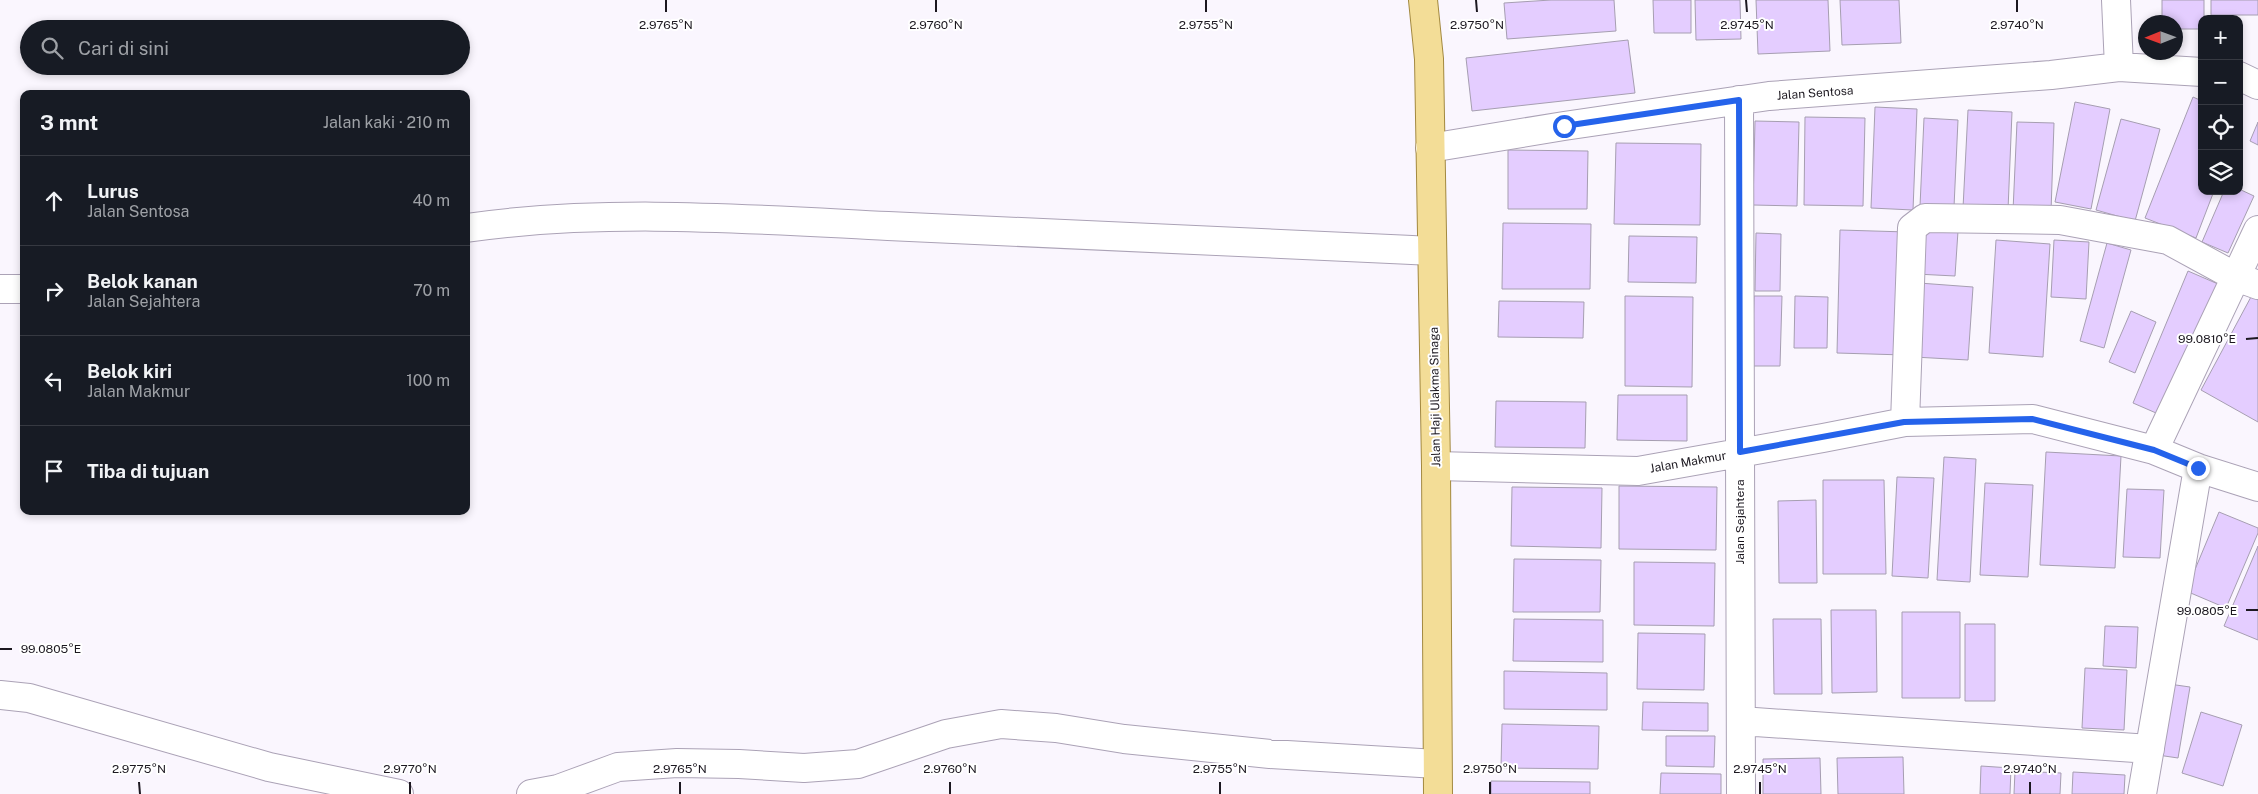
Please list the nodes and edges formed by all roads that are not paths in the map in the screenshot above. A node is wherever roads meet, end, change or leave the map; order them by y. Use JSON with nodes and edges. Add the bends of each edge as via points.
{"nodes":[{"id":1,"x":1423,"y":0,"type":"edge"},
{"id":2,"x":2116,"y":0,"type":"edge"},
{"id":3,"x":2119,"y":66,"type":"junction"},
{"id":4,"x":2198,"y":72,"type":"edge"},
{"id":5,"x":2243,"y":78,"type":"edge"},
{"id":6,"x":2258,"y":85,"type":"edge"},
{"id":7,"x":1739,"y":100,"type":"junction"},
{"id":8,"x":1430,"y":148,"type":"junction"},
{"id":9,"x":470,"y":227,"type":"edge"},
{"id":10,"x":2258,"y":230,"type":"edge"},
{"id":11,"x":1432,"y":251,"type":"junction"},
{"id":12,"x":2247,"y":281,"type":"edge"},
{"id":13,"x":20,"y":289,"type":"edge"},
{"id":14,"x":0,"y":290,"type":"edge"},
{"id":15,"x":1904,"y":422,"type":"junction"},
{"id":16,"x":2154,"y":450,"type":"junction"},
{"id":17,"x":1740,"y":452,"type":"junction"},
{"id":18,"x":1436,"y":466,"type":"junction"},
{"id":19,"x":2198,"y":468,"type":"junction"},
{"id":20,"x":2258,"y":487,"type":"edge"},
{"id":21,"x":0,"y":694,"type":"edge"},
{"id":22,"x":1741,"y":720,"type":"junction"},
{"id":23,"x":2150,"y":749,"type":"junction"},
{"id":24,"x":1437,"y":764,"type":"junction"},
{"id":25,"x":399,"y":794,"type":"edge"},
{"id":26,"x":531,"y":794,"type":"edge"},
{"id":27,"x":1438,"y":794,"type":"edge"},
{"id":28,"x":1741,"y":794,"type":"edge"},
{"id":29,"x":2142,"y":794,"type":"edge"}],
"edges":[{"from":1,"to":8,"type":"main road","name":"Jalan Haji Ulakma Sinaga","via":[[1429,59]]},
{"from":2,"to":3,"type":"street"},
{"from":3,"to":4,"type":"street","name":"Jalan Sentosa"},
{"from":3,"to":7,"type":"street","name":"Jalan Sentosa","via":[[2051,75]]},
{"from":5,"to":6,"type":"street"},
{"from":7,"to":8,"type":"street","name":"Jalan Sentosa"},
{"from":7,"to":17,"type":"street","name":"Jalan Sejahtera"},
{"from":8,"to":11,"type":"main road","name":"Jalan Haji Ulakma Sinaga"},
{"from":9,"to":11,"type":"street","via":[[514,221],[646,217]]},
{"from":10,"to":12,"type":"street"},
{"from":11,"to":18,"type":"main road","name":"Jalan Haji Ulakma Sinaga"},
{"from":12,"to":15,"type":"street","via":[[2168,240],[2149,236],[2060,220],[1925,218],[1912,228]]},
{"from":12,"to":16,"type":"street"},
{"from":13,"to":14,"type":"street"},
{"from":15,"to":16,"type":"street","name":"Jalan Makmur","via":[[2032,419]]},
{"from":15,"to":17,"type":"street","name":"Jalan Makmur"},
{"from":16,"to":19,"type":"street","name":"Jalan Makmur"},
{"from":17,"to":18,"type":"street","name":"Jalan Makmur","via":[[1638,471]]},
{"from":17,"to":22,"type":"street","name":"Jalan Sejahtera"},
{"from":18,"to":24,"type":"main road","name":"Jalan Haji Ulakma Sinaga"},
{"from":19,"to":20,"type":"street","name":"Jalan Makmur"},
{"from":19,"to":23,"type":"street"},
{"from":21,"to":25,"type":"street","via":[[29,698],[269,767]]},
{"from":22,"to":23,"type":"street"},
{"from":22,"to":28,"type":"street","name":"Jalan Sejahtera"},
{"from":23,"to":29,"type":"street"},
{"from":24,"to":26,"type":"street","via":[[1270,754],[1001,724],[946,734],[858,764],[804,768],[686,763],[618,767],[558,790]]},
{"from":24,"to":27,"type":"main road","name":"Jalan Haji Ulakma Sinaga"}]}
